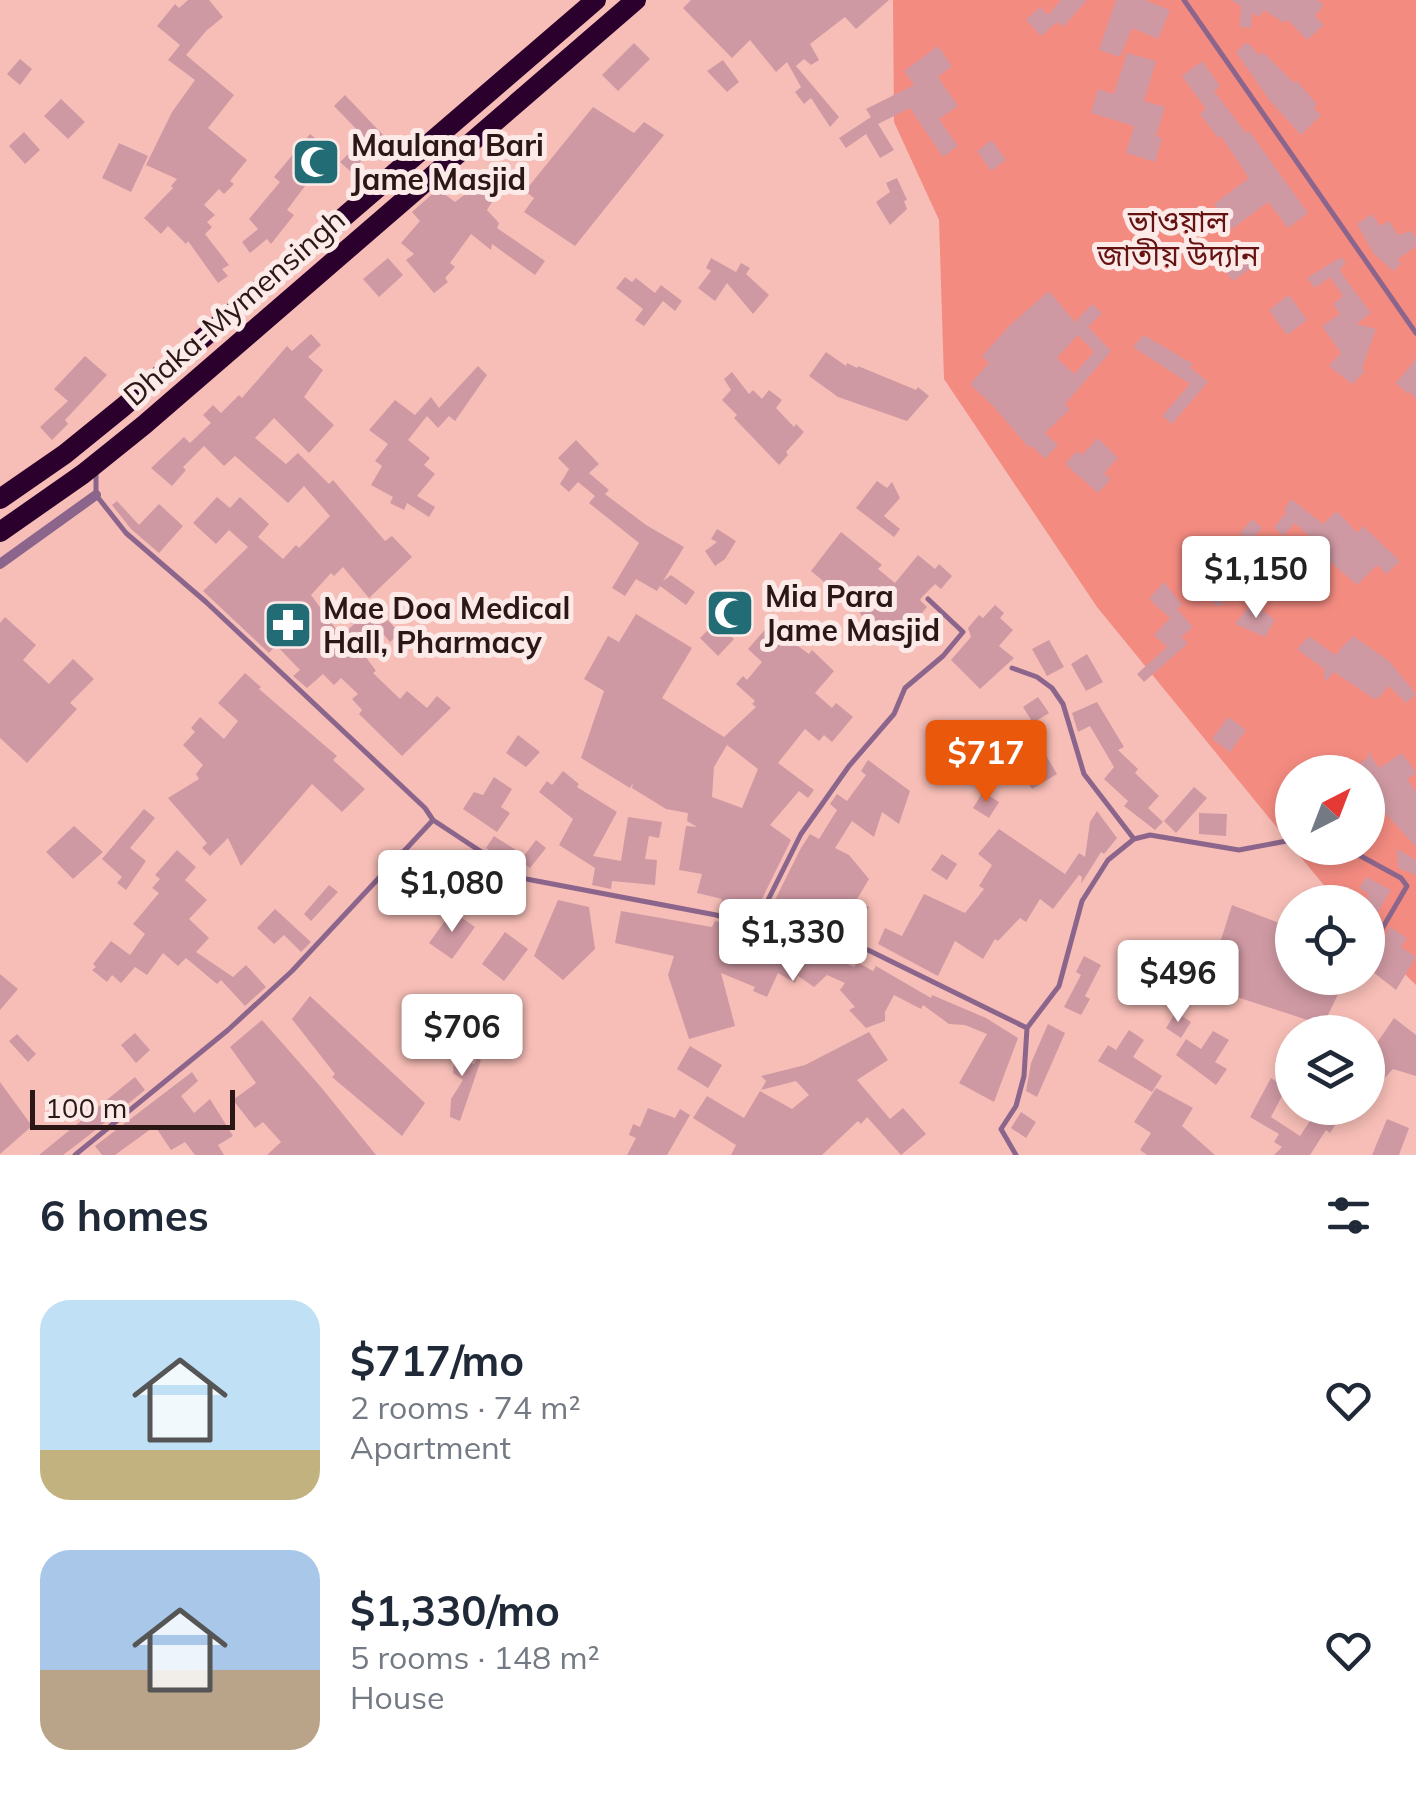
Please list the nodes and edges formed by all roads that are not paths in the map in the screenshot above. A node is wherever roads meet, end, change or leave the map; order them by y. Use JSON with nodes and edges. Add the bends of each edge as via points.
{"nodes":[{"id":1,"x":596,"y":0,"type":"edge"},
{"id":2,"x":636,"y":0,"type":"edge"},
{"id":3,"x":1184,"y":0,"type":"edge"},
{"id":4,"x":1416,"y":332,"type":"edge"},
{"id":5,"x":96,"y":464,"type":"junction"},
{"id":6,"x":96,"y":495,"type":"junction"},
{"id":7,"x":0,"y":499,"type":"edge"},
{"id":8,"x":0,"y":532,"type":"edge"},
{"id":9,"x":0,"y":564,"type":"edge"},
{"id":10,"x":928,"y":599,"type":"dead end"},
{"id":11,"x":1012,"y":668,"type":"dead end"},
{"id":12,"x":433,"y":820,"type":"junction"},
{"id":13,"x":1134,"y":839,"type":"junction"},
{"id":14,"x":1275,"y":843,"type":"edge"},
{"id":15,"x":1377,"y":865,"type":"edge"},
{"id":16,"x":1385,"y":924,"type":"edge"},
{"id":17,"x":755,"y":926,"type":"junction"},
{"id":18,"x":1027,"y":1028,"type":"junction"},
{"id":19,"x":75,"y":1155,"type":"edge"},
{"id":20,"x":1016,"y":1155,"type":"edge"}],
"edges":[{"from":1,"to":7,"type":"highway","name":"Dhaka-Mymensingh","via":[[123,408]]},
{"from":2,"to":5,"type":"highway","name":"Dhaka-Mymensingh"},
{"from":3,"to":4,"type":"lane"},
{"from":5,"to":6,"type":"lane"},
{"from":5,"to":8,"type":"highway","name":"Dhaka-Mymensingh"},
{"from":6,"to":9,"type":"street"},
{"from":6,"to":12,"type":"lane","via":[[126,533]]},
{"from":10,"to":17,"type":"lane","via":[[963,632],[905,688],[894,714],[849,766],[801,834]]},
{"from":11,"to":13,"type":"lane","via":[[1052,688],[1084,774]]},
{"from":12,"to":17,"type":"lane","via":[[521,878]]},
{"from":12,"to":19,"type":"lane","via":[[292,971]]},
{"from":13,"to":14,"type":"lane","via":[[1150,835],[1239,850]]},
{"from":13,"to":18,"type":"lane","via":[[1108,860],[1082,900],[1058,986]]},
{"from":15,"to":16,"type":"lane","via":[[1407,886]]},
{"from":17,"to":18,"type":"lane","via":[[868,950]]},
{"from":18,"to":20,"type":"lane","via":[[1024,1076],[1001,1129]]}]}
